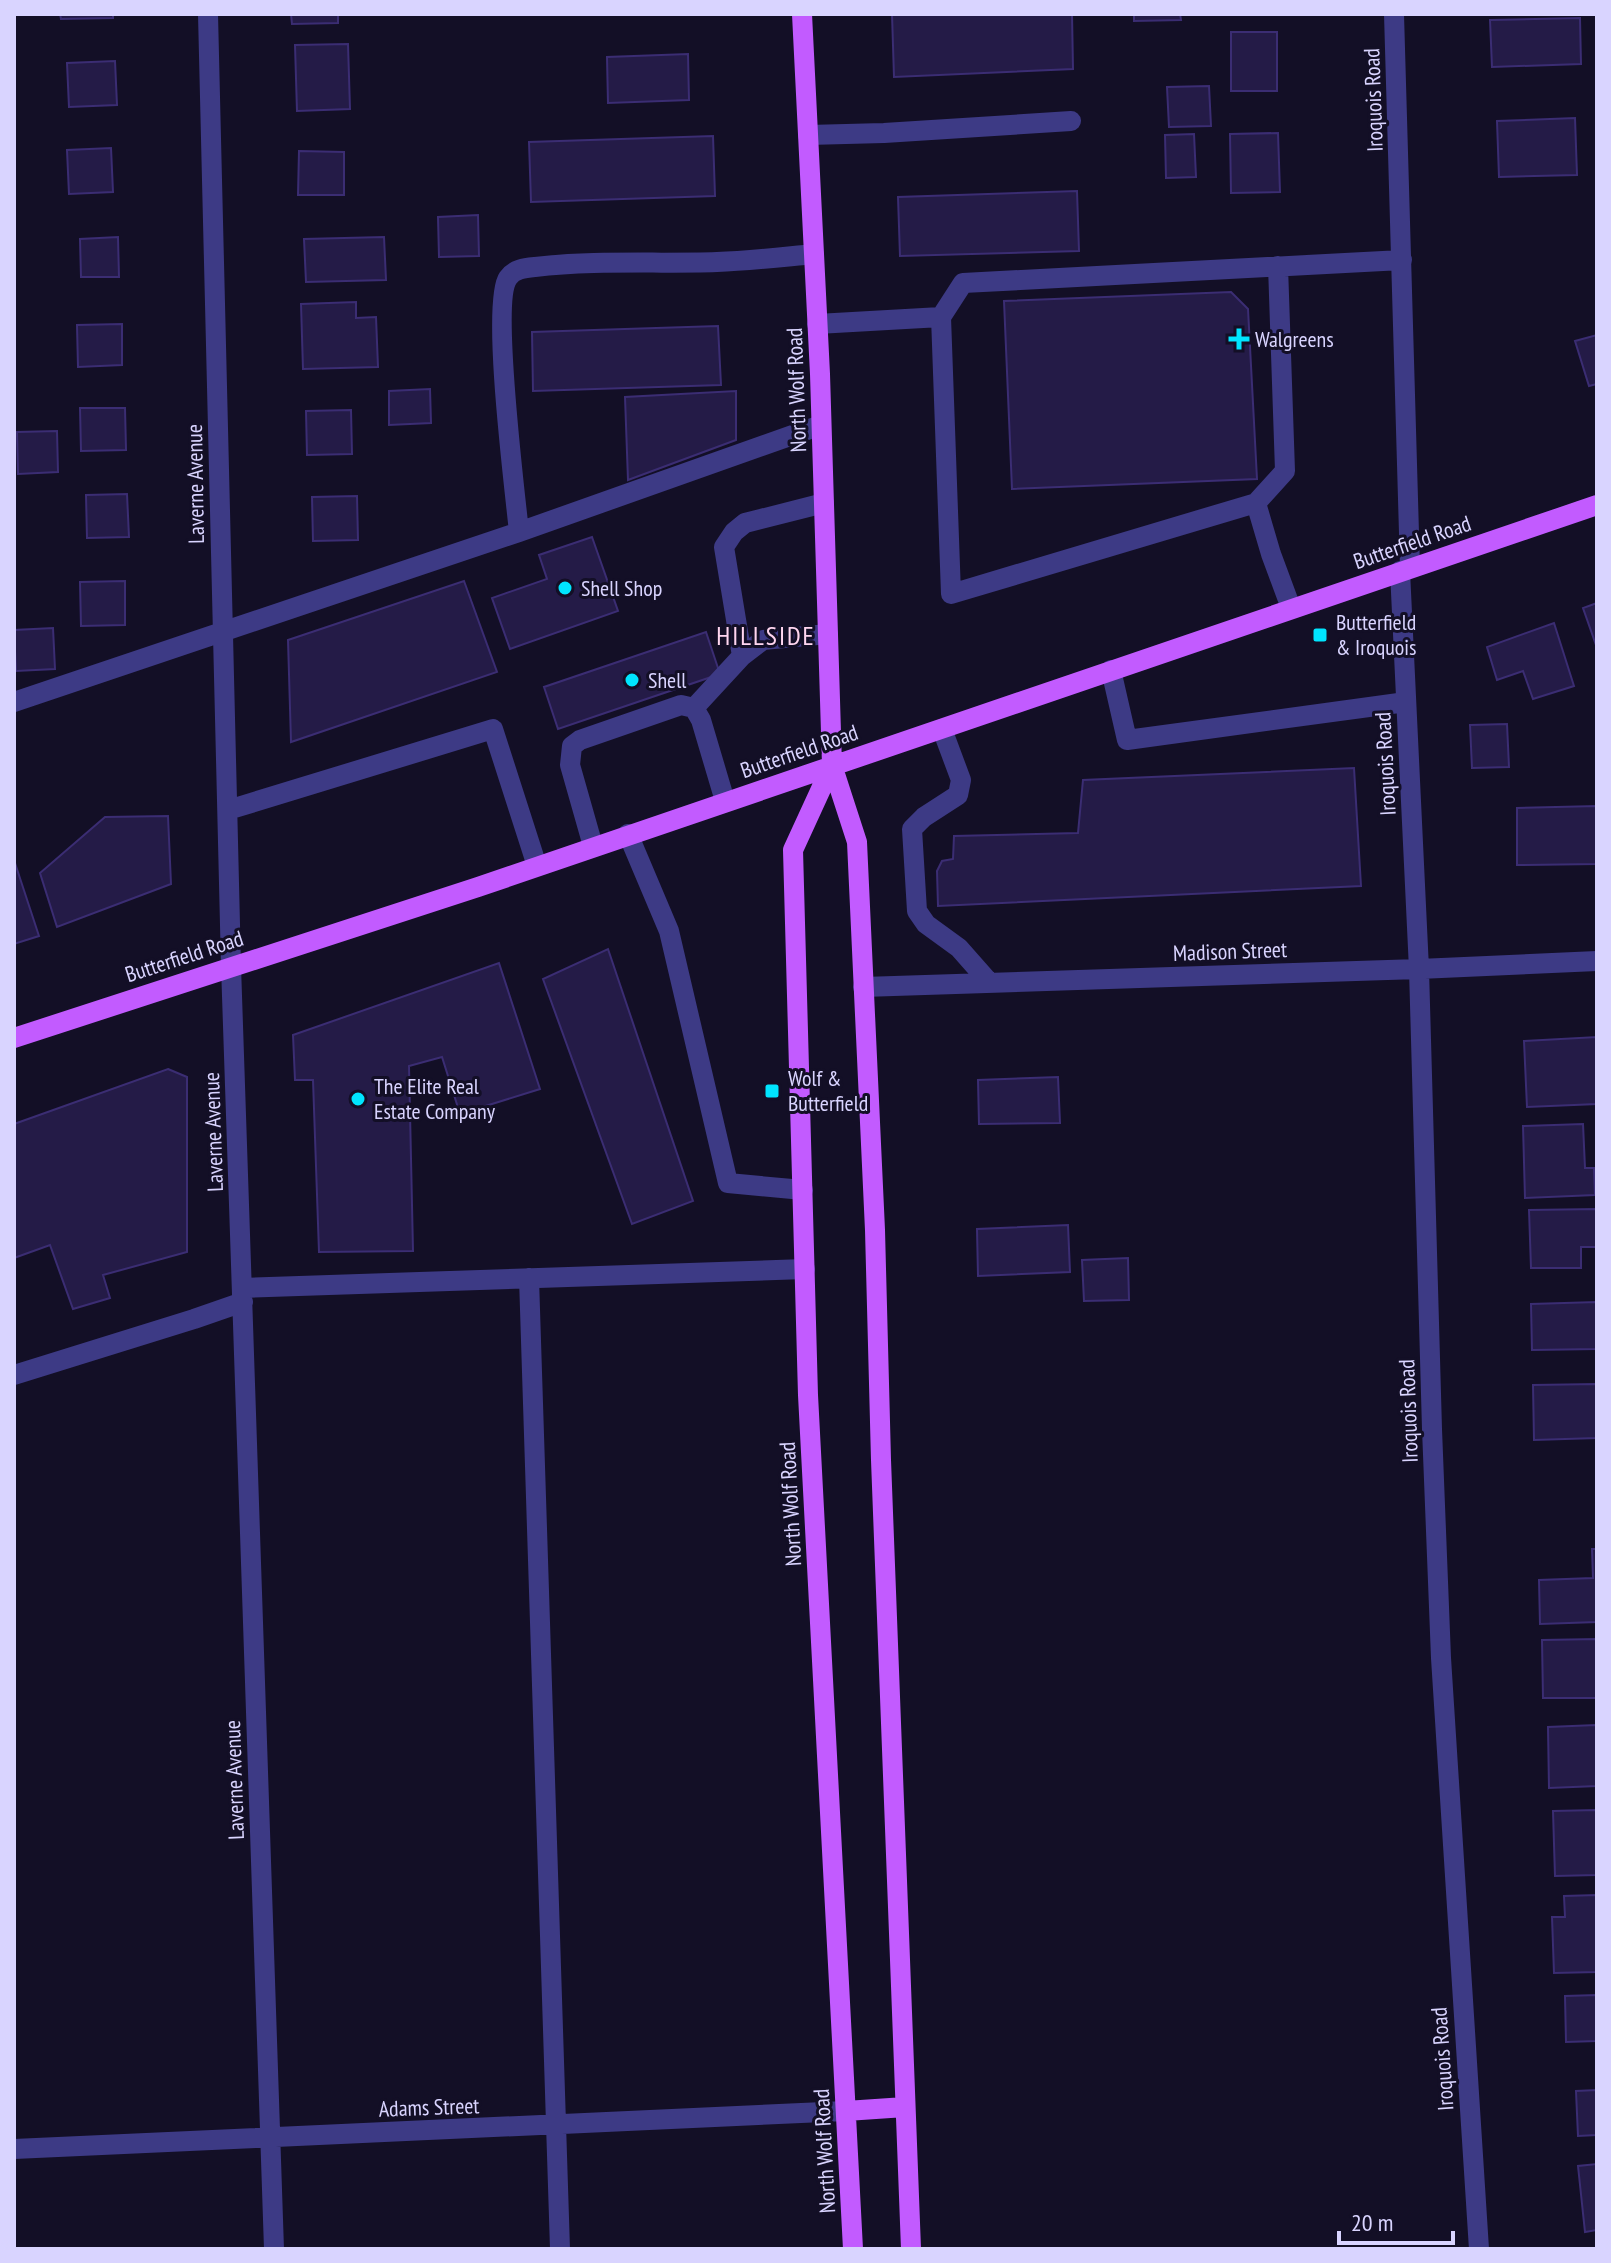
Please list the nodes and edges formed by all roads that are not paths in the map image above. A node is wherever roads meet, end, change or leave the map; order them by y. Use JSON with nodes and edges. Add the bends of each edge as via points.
{"nodes":[{"id":1,"x":208,"y":14,"type":"edge"},
{"id":2,"x":802,"y":14,"type":"edge"},
{"id":3,"x":1394,"y":14,"type":"edge"},
{"id":4,"x":1071,"y":121,"type":"dead end"},
{"id":5,"x":808,"y":135,"type":"junction"},
{"id":6,"x":814,"y":254,"type":"junction"},
{"id":7,"x":1402,"y":260,"type":"junction"},
{"id":8,"x":1278,"y":266,"type":"junction"},
{"id":9,"x":941,"y":317,"type":"junction"},
{"id":10,"x":817,"y":324,"type":"junction"},
{"id":11,"x":821,"y":425,"type":"junction"},
{"id":12,"x":824,"y":503,"type":"junction"},
{"id":13,"x":1256,"y":503,"type":"junction"},
{"id":14,"x":1597,"y":505,"type":"edge"},
{"id":15,"x":519,"y":532,"type":"junction"},
{"id":16,"x":1405,"y":570,"type":"junction"},
{"id":17,"x":1291,"y":608,"type":"junction"},
{"id":18,"x":223,"y":632,"type":"junction"},
{"id":19,"x":828,"y":634,"type":"junction"},
{"id":20,"x":742,"y":656,"type":"junction"},
{"id":21,"x":1111,"y":670,"type":"junction"},
{"id":22,"x":14,"y":702,"type":"edge"},
{"id":23,"x":1406,"y":702,"type":"junction"},
{"id":24,"x":694,"y":708,"type":"junction"},
{"id":25,"x":942,"y":729,"type":"junction"},
{"id":26,"x":832,"y":765,"type":"junction"},
{"id":27,"x":725,"y":801,"type":"junction"},
{"id":28,"x":228,"y":810,"type":"junction"},
{"id":29,"x":628,"y":834,"type":"junction"},
{"id":30,"x":593,"y":846,"type":"junction"},
{"id":31,"x":537,"y":866,"type":"junction"},
{"id":32,"x":1597,"y":961,"type":"edge"},
{"id":33,"x":231,"y":966,"type":"junction"},
{"id":34,"x":1419,"y":969,"type":"junction"},
{"id":35,"x":989,"y":982,"type":"junction"},
{"id":36,"x":863,"y":987,"type":"junction"},
{"id":37,"x":14,"y":1038,"type":"edge"},
{"id":38,"x":803,"y":1190,"type":"junction"},
{"id":39,"x":805,"y":1269,"type":"junction"},
{"id":40,"x":529,"y":1278,"type":"junction"},
{"id":41,"x":242,"y":1295,"type":"junction"},
{"id":42,"x":14,"y":1375,"type":"edge"},
{"id":43,"x":905,"y":2107,"type":"junction"},
{"id":44,"x":846,"y":2111,"type":"junction"},
{"id":45,"x":555,"y":2125,"type":"junction"},
{"id":46,"x":270,"y":2138,"type":"junction"},
{"id":47,"x":14,"y":2149,"type":"edge"},
{"id":48,"x":274,"y":2249,"type":"edge"},
{"id":49,"x":560,"y":2249,"type":"edge"},
{"id":50,"x":853,"y":2249,"type":"edge"},
{"id":51,"x":911,"y":2249,"type":"edge"},
{"id":52,"x":1479,"y":2249,"type":"edge"}],
"edges":[{"from":1,"to":18,"type":"street","name":"Laverne Avenue"},
{"from":2,"to":5,"type":"main road","name":"North Wolf Road"},
{"from":3,"to":7,"type":"street","name":"Iroquois Road"},
{"from":4,"to":5,"type":"street"},
{"from":5,"to":6,"type":"main road","name":"North Wolf Road"},
{"from":6,"to":10,"type":"main road","name":"North Wolf Road"},
{"from":6,"to":15,"type":"street","via":[[514,271],[506,280],[502,301]]},
{"from":7,"to":8,"type":"street"},
{"from":7,"to":16,"type":"street","name":"Iroquois Road"},
{"from":8,"to":9,"type":"street","via":[[963,283]]},
{"from":8,"to":13,"type":"street","via":[[1285,471]]},
{"from":9,"to":10,"type":"street"},
{"from":9,"to":13,"type":"street","via":[[951,594]]},
{"from":10,"to":11,"type":"main road","name":"North Wolf Road"},
{"from":11,"to":12,"type":"main road","name":"North Wolf Road"},
{"from":11,"to":15,"type":"street"},
{"from":12,"to":19,"type":"main road","name":"North Wolf Road"},
{"from":12,"to":20,"type":"street","via":[[745,523],[724,547]]},
{"from":13,"to":17,"type":"street"},
{"from":14,"to":16,"type":"main road","name":"Butterfield Road"},
{"from":15,"to":18,"type":"street"},
{"from":16,"to":17,"type":"main road","name":"Butterfield Road"},
{"from":16,"to":23,"type":"street","name":"Iroquois Road"},
{"from":17,"to":21,"type":"main road","name":"Butterfield Road"},
{"from":18,"to":22,"type":"street"},
{"from":18,"to":28,"type":"street","name":"Laverne Avenue"},
{"from":19,"to":20,"type":"street","via":[[763,640]]},
{"from":19,"to":26,"type":"main road","name":"North Wolf Road"},
{"from":20,"to":24,"type":"street"},
{"from":21,"to":23,"type":"street","via":[[1127,740]]},
{"from":21,"to":25,"type":"main road","name":"Butterfield Road"},
{"from":23,"to":34,"type":"street","name":"Iroquois Road"},
{"from":24,"to":27,"type":"street"},
{"from":24,"to":30,"type":"street","via":[[681,705],[572,746],[570,765]]},
{"from":25,"to":26,"type":"main road","name":"Butterfield Road"},
{"from":25,"to":35,"type":"street","via":[[961,780],[958,795],[912,829],[917,911]]},
{"from":26,"to":27,"type":"main road","name":"Butterfield Road"},
{"from":26,"to":36,"type":"main road","name":"North Wolf Road","via":[[857,842]]},
{"from":26,"to":38,"type":"main road","name":"North Wolf Road","via":[[793,850]]},
{"from":27,"to":29,"type":"main road","name":"Butterfield Road"},
{"from":28,"to":31,"type":"street","via":[[493,729]]},
{"from":28,"to":33,"type":"street","name":"Laverne Avenue"},
{"from":29,"to":30,"type":"main road","name":"Butterfield Road"},
{"from":29,"to":38,"type":"street","via":[[669,931],[728,1183]]},
{"from":30,"to":31,"type":"main road","name":"Butterfield Road"},
{"from":31,"to":33,"type":"main road","name":"Butterfield Road"},
{"from":32,"to":34,"type":"street","name":"Madison Street"},
{"from":33,"to":37,"type":"main road","name":"Butterfield Road"},
{"from":33,"to":41,"type":"street","name":"Laverne Avenue"},
{"from":34,"to":35,"type":"street","name":"Madison Street"},
{"from":34,"to":52,"type":"street","name":"Iroquois Road","via":[[1441,1658]]},
{"from":35,"to":36,"type":"street","name":"Madison Street"},
{"from":36,"to":43,"type":"main road","name":"North Wolf Road"},
{"from":38,"to":39,"type":"main road","name":"North Wolf Road"},
{"from":39,"to":40,"type":"street"},
{"from":39,"to":44,"type":"main road","name":"North Wolf Road"},
{"from":40,"to":41,"type":"street"},
{"from":40,"to":45,"type":"street"},
{"from":41,"to":42,"type":"street","via":[[194,1319]]},
{"from":41,"to":46,"type":"street","name":"Laverne Avenue"},
{"from":43,"to":44,"type":"main road"},
{"from":43,"to":51,"type":"main road","name":"North Wolf Road"},
{"from":44,"to":45,"type":"street","name":"Adams Street"},
{"from":44,"to":50,"type":"main road","name":"North Wolf Road"},
{"from":45,"to":46,"type":"street","name":"Adams Street"},
{"from":45,"to":49,"type":"street"},
{"from":46,"to":47,"type":"street","name":"Adams Street"},
{"from":46,"to":48,"type":"street","name":"Laverne Avenue"}]}
